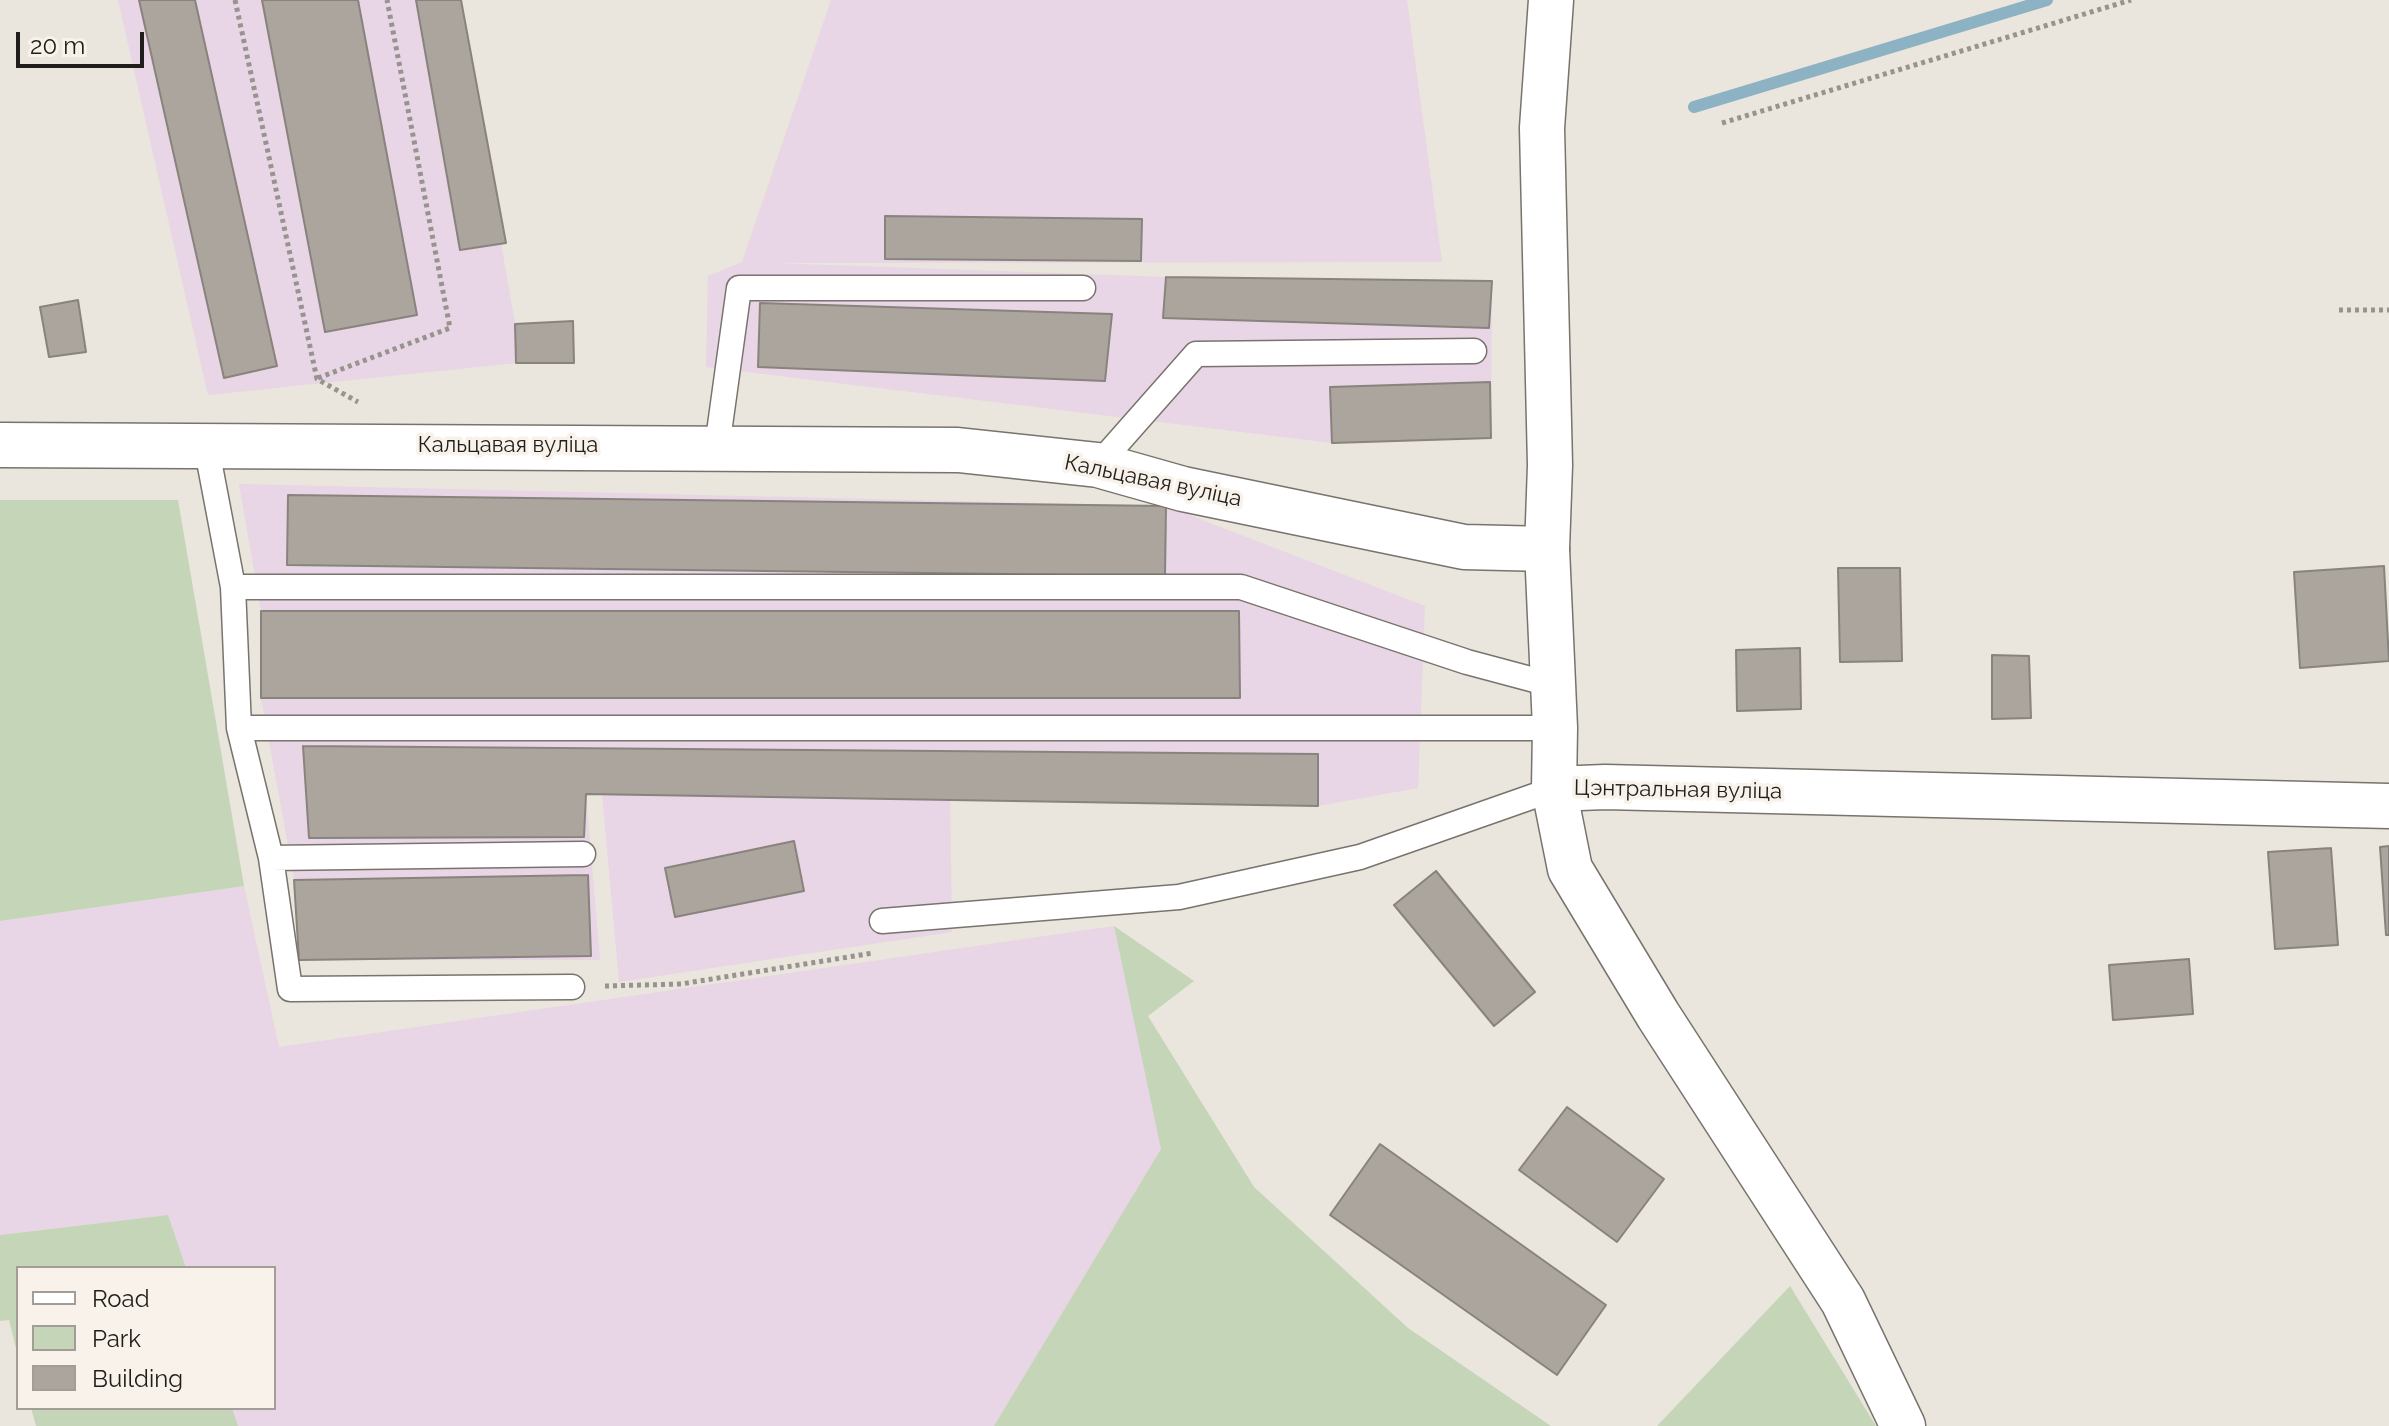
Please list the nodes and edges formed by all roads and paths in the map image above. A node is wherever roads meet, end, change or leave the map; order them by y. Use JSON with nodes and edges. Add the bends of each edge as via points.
{"nodes":[{"id":1,"x":235,"y":0,"type":"edge"},
{"id":2,"x":387,"y":0,"type":"edge"},
{"id":3,"x":1551,"y":0,"type":"edge"},
{"id":4,"x":2131,"y":0,"type":"edge"},
{"id":5,"x":1722,"y":123,"type":"dead end"},
{"id":6,"x":1083,"y":288,"type":"dead end"},
{"id":7,"x":2339,"y":310,"type":"dead end"},
{"id":8,"x":2389,"y":310,"type":"edge"},
{"id":9,"x":1474,"y":351,"type":"dead end"},
{"id":10,"x":317,"y":379,"type":"junction"},
{"id":11,"x":370,"y":408,"type":"dead end"},
{"id":12,"x":0,"y":445,"type":"edge"},
{"id":13,"x":206,"y":445,"type":"junction"},
{"id":14,"x":717,"y":447,"type":"junction"},
{"id":15,"x":1098,"y":465,"type":"junction"},
{"id":16,"x":1547,"y":549,"type":"junction"},
{"id":17,"x":233,"y":587,"type":"junction"},
{"id":18,"x":1553,"y":685,"type":"junction"},
{"id":19,"x":239,"y":728,"type":"junction"},
{"id":20,"x":1555,"y":728,"type":"junction"},
{"id":21,"x":1554,"y":789,"type":"junction"},
{"id":22,"x":2389,"y":806,"type":"edge"},
{"id":23,"x":583,"y":854,"type":"dead end"},
{"id":24,"x":271,"y":858,"type":"junction"},
{"id":25,"x":882,"y":921,"type":"dead end"},
{"id":26,"x":881,"y":952,"type":"dead end"},
{"id":27,"x":572,"y":987,"type":"joint"},
{"id":28,"x":1903,"y":1426,"type":"edge"}],
"edges":[{"from":1,"to":10,"type":"path"},
{"from":2,"to":10,"type":"path","via":[[450,328]]},
{"from":3,"to":16,"type":"street","via":[[1542,128]]},
{"from":4,"to":5,"type":"path"},
{"from":6,"to":14,"type":"lane","via":[[739,288]]},
{"from":7,"to":8,"type":"path"},
{"from":9,"to":15,"type":"lane","via":[[1196,354]]},
{"from":10,"to":11,"type":"path"},
{"from":12,"to":13,"type":"street","name":"Кальцавая вуліца"},
{"from":13,"to":14,"type":"street","name":"Кальцавая вуліца"},
{"from":13,"to":17,"type":"lane"},
{"from":14,"to":15,"type":"street","name":"Кальцавая вуліца","via":[[958,450]]},
{"from":15,"to":16,"type":"street","name":"Кальцавая вуліца","via":[[1183,489],[1464,547]]},
{"from":16,"to":18,"type":"street"},
{"from":17,"to":18,"type":"lane","via":[[1241,587]]},
{"from":17,"to":19,"type":"lane"},
{"from":18,"to":20,"type":"street"},
{"from":19,"to":20,"type":"lane"},
{"from":19,"to":24,"type":"lane"},
{"from":20,"to":21,"type":"street"},
{"from":21,"to":22,"type":"street","name":"Цэнтральная вуліца"},
{"from":21,"to":25,"type":"lane","via":[[1360,857],[1179,897]]},
{"from":21,"to":28,"type":"street","name":"Цэнтральная вуліца","via":[[1570,869],[1843,1301]]},
{"from":23,"to":24,"type":"lane"},
{"from":24,"to":27,"type":"lane","via":[[290,989]]},
{"from":26,"to":27,"type":"path","via":[[681,984]]}]}
